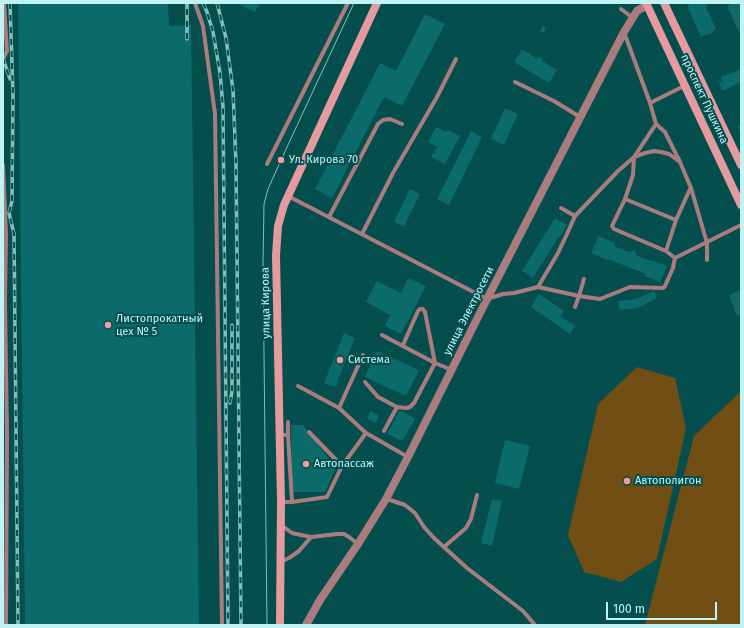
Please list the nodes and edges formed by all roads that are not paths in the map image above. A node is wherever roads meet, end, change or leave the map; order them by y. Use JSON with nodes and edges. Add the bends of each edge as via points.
{"nodes":[{"id":1,"x":4,"y":3,"type":"edge"},
{"id":2,"x":195,"y":3,"type":"edge"},
{"id":3,"x":348,"y":3,"type":"edge"},
{"id":4,"x":377,"y":3,"type":"edge"},
{"id":5,"x":664,"y":3,"type":"edge"},
{"id":6,"x":647,"y":4,"type":"edge"},
{"id":7,"x":621,"y":9,"type":"dead end"},
{"id":8,"x":633,"y":18,"type":"junction"},
{"id":9,"x":624,"y":32,"type":"junction"},
{"id":10,"x":3,"y":59,"type":"edge"},
{"id":11,"x":456,"y":59,"type":"dead end"},
{"id":12,"x":515,"y":82,"type":"dead end"},
{"id":13,"x":686,"y":85,"type":"junction"},
{"id":14,"x":650,"y":103,"type":"junction"},
{"id":15,"x":580,"y":117,"type":"junction"},
{"id":16,"x":402,"y":124,"type":"dead end"},
{"id":17,"x":656,"y":124,"type":"junction"},
{"id":18,"x":634,"y":157,"type":"junction"},
{"id":19,"x":680,"y":162,"type":"junction"},
{"id":20,"x":267,"y":164,"type":"dead end"},
{"id":21,"x":3,"y":165,"type":"edge"},
{"id":22,"x":741,"y":165,"type":"edge"},
{"id":23,"x":691,"y":188,"type":"junction"},
{"id":24,"x":288,"y":196,"type":"junction"},
{"id":25,"x":625,"y":199,"type":"junction"},
{"id":26,"x":741,"y":205,"type":"edge"},
{"id":27,"x":561,"y":208,"type":"dead end"},
{"id":28,"x":575,"y":216,"type":"junction"},
{"id":29,"x":329,"y":217,"type":"junction"},
{"id":30,"x":676,"y":220,"type":"junction"},
{"id":31,"x":741,"y":225,"type":"edge"},
{"id":32,"x":362,"y":234,"type":"junction"},
{"id":33,"x":707,"y":242,"type":"junction"},
{"id":34,"x":666,"y":251,"type":"junction"},
{"id":35,"x":675,"y":258,"type":"junction"},
{"id":36,"x":706,"y":260,"type":"dead end"},
{"id":37,"x":584,"y":279,"type":"dead end"},
{"id":38,"x":538,"y":287,"type":"junction"},
{"id":39,"x":579,"y":296,"type":"junction"},
{"id":40,"x":487,"y":299,"type":"junction"},
{"id":41,"x":575,"y":307,"type":"dead end"},
{"id":42,"x":382,"y":335,"type":"dead end"},
{"id":43,"x":403,"y":345,"type":"junction"},
{"id":44,"x":363,"y":355,"type":"dead end"},
{"id":45,"x":435,"y":363,"type":"junction"},
{"id":46,"x":453,"y":370,"type":"junction"},
{"id":47,"x":365,"y":382,"type":"dead end"},
{"id":48,"x":298,"y":386,"type":"dead end"},
{"id":49,"x":398,"y":407,"type":"junction"},
{"id":50,"x":339,"y":408,"type":"junction"},
{"id":51,"x":288,"y":422,"type":"dead end"},
{"id":52,"x":384,"y":431,"type":"dead end"},
{"id":53,"x":309,"y":432,"type":"dead end"},
{"id":54,"x":366,"y":433,"type":"junction"},
{"id":55,"x":279,"y":435,"type":"junction"},
{"id":56,"x":288,"y":435,"type":"junction"},
{"id":57,"x":408,"y":457,"type":"junction"},
{"id":58,"x":342,"y":466,"type":"junction"},
{"id":59,"x":477,"y":495,"type":"dead end"},
{"id":60,"x":386,"y":498,"type":"junction"},
{"id":61,"x":281,"y":502,"type":"junction"},
{"id":62,"x":292,"y":502,"type":"junction"},
{"id":63,"x":281,"y":525,"type":"junction"},
{"id":64,"x":311,"y":538,"type":"junction"},
{"id":65,"x":358,"y":544,"type":"junction"},
{"id":66,"x":444,"y":547,"type":"junction"},
{"id":67,"x":280,"y":562,"type":"junction"},
{"id":68,"x":6,"y":625,"type":"edge"},
{"id":69,"x":222,"y":625,"type":"edge"},
{"id":70,"x":280,"y":625,"type":"edge"},
{"id":71,"x":306,"y":625,"type":"edge"},
{"id":72,"x":535,"y":625,"type":"edge"}],
"edges":[{"from":1,"to":10,"type":"lane","via":[[7,51]]},
{"from":2,"to":69,"type":"lane","via":[[203,26],[215,114]]},
{"from":3,"to":20,"type":"lane"},
{"from":4,"to":24,"type":"main road","name":"улица Кирова"},
{"from":5,"to":22,"type":"main road","name":"проспект Пушкина"},
{"from":6,"to":8,"type":"street","name":"улица Электросети"},
{"from":6,"to":13,"type":"main road","name":"проспект Пушкина"},
{"from":7,"to":8,"type":"lane"},
{"from":8,"to":9,"type":"street","name":"улица Электросети"},
{"from":9,"to":14,"type":"lane"},
{"from":9,"to":15,"type":"street","name":"улица Электросети"},
{"from":11,"to":32,"type":"lane"},
{"from":12,"to":15,"type":"lane"},
{"from":13,"to":14,"type":"lane"},
{"from":13,"to":26,"type":"main road","name":"проспект Пушкина"},
{"from":14,"to":17,"type":"lane"},
{"from":15,"to":40,"type":"street","name":"улица Электросети"},
{"from":16,"to":29,"type":"lane","via":[[390,119],[378,124]]},
{"from":17,"to":18,"type":"lane"},
{"from":17,"to":19,"type":"lane","via":[[664,132]]},
{"from":18,"to":19,"type":"lane","via":[[654,151],[669,154]]},
{"from":18,"to":25,"type":"lane","via":[[633,175]]},
{"from":18,"to":28,"type":"lane"},
{"from":19,"to":23,"type":"lane"},
{"from":21,"to":68,"type":"lane","via":[[6,234]]},
{"from":23,"to":30,"type":"lane"},
{"from":23,"to":33,"type":"lane"},
{"from":24,"to":29,"type":"lane"},
{"from":24,"to":55,"type":"main road","name":"улица Кирова","via":[[278,226],[277,242]]},
{"from":25,"to":30,"type":"lane"},
{"from":25,"to":34,"type":"lane","via":[[612,224],[613,228]]},
{"from":27,"to":28,"type":"lane"},
{"from":28,"to":38,"type":"lane","via":[[568,234]]},
{"from":29,"to":32,"type":"lane"},
{"from":30,"to":34,"type":"lane"},
{"from":31,"to":33,"type":"lane"},
{"from":32,"to":40,"type":"lane"},
{"from":33,"to":35,"type":"lane"},
{"from":33,"to":36,"type":"lane"},
{"from":34,"to":35,"type":"lane"},
{"from":35,"to":39,"type":"lane","via":[[663,288],[630,287],[600,299]]},
{"from":37,"to":39,"type":"lane"},
{"from":38,"to":39,"type":"lane"},
{"from":38,"to":40,"type":"lane"},
{"from":39,"to":41,"type":"lane"},
{"from":40,"to":46,"type":"street","name":"улица Электросети"},
{"from":42,"to":43,"type":"lane"},
{"from":43,"to":45,"type":"lane"},
{"from":43,"to":45,"type":"lane","via":[[418,311],[423,310]]},
{"from":44,"to":50,"type":"lane"},
{"from":45,"to":46,"type":"lane"},
{"from":45,"to":49,"type":"lane","via":[[414,403],[410,407]]},
{"from":46,"to":57,"type":"street","name":"улица Электросети"},
{"from":47,"to":49,"type":"lane","via":[[378,397]]},
{"from":48,"to":50,"type":"lane"},
{"from":49,"to":52,"type":"lane"},
{"from":50,"to":54,"type":"lane"},
{"from":51,"to":56,"type":"lane"},
{"from":53,"to":58,"type":"lane"},
{"from":54,"to":57,"type":"lane"},
{"from":54,"to":58,"type":"lane"},
{"from":55,"to":56,"type":"lane"},
{"from":55,"to":61,"type":"main road","name":"улица Кирова"},
{"from":56,"to":62,"type":"lane"},
{"from":57,"to":60,"type":"street","name":"улица Электросети"},
{"from":58,"to":62,"type":"lane","via":[[326,497]]},
{"from":59,"to":66,"type":"lane","via":[[466,528]]},
{"from":60,"to":65,"type":"street","name":"улица Электросети"},
{"from":60,"to":66,"type":"lane","via":[[405,505],[415,513],[424,527]]},
{"from":61,"to":62,"type":"lane"},
{"from":61,"to":63,"type":"main road","name":"улица Кирова"},
{"from":63,"to":64,"type":"lane","via":[[292,533]]},
{"from":63,"to":67,"type":"main road","name":"улица Кирова"},
{"from":64,"to":65,"type":"lane","via":[[344,534]]},
{"from":64,"to":67,"type":"lane","via":[[289,558]]},
{"from":65,"to":71,"type":"street","name":"улица Электросети"},
{"from":66,"to":72,"type":"lane","via":[[523,611]]},
{"from":67,"to":70,"type":"main road","name":"улица Кирова"}]}
